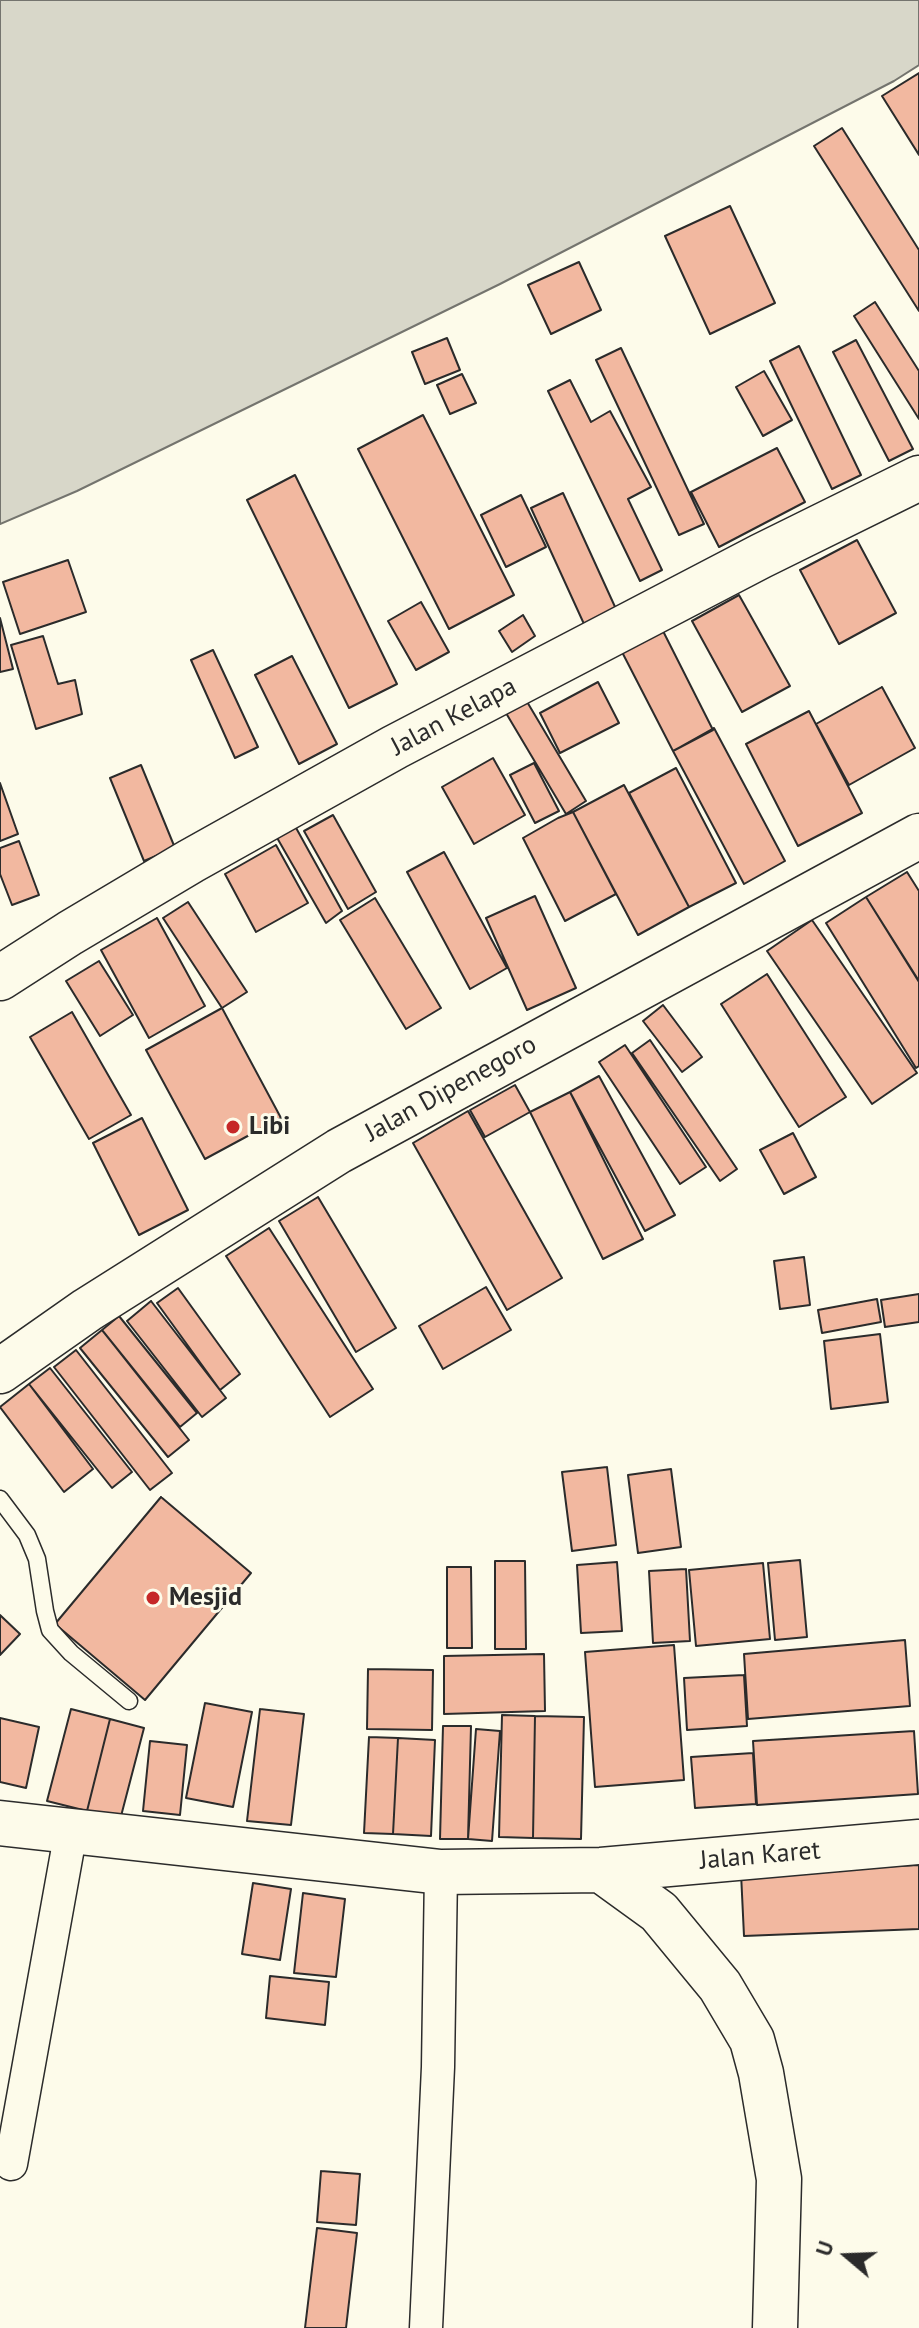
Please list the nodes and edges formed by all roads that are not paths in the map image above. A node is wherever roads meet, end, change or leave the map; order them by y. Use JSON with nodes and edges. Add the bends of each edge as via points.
{"nodes":[{"id":1,"x":919,"y":478,"type":"edge"},
{"id":2,"x":919,"y":836,"type":"edge"},
{"id":3,"x":0,"y":978,"type":"edge"},
{"id":4,"x":0,"y":1371,"type":"edge"},
{"id":5,"x":0,"y":1499,"type":"edge"},
{"id":6,"x":129,"y":1701,"type":"dead end"},
{"id":7,"x":0,"y":1823,"type":"edge"},
{"id":8,"x":71,"y":1831,"type":"junction"},
{"id":9,"x":919,"y":1842,"type":"edge"},
{"id":10,"x":601,"y":1870,"type":"junction"},
{"id":11,"x":441,"y":1872,"type":"junction"},
{"id":12,"x":11,"y":2164,"type":"dead end"},
{"id":13,"x":426,"y":2328,"type":"edge"},
{"id":14,"x":775,"y":2328,"type":"edge"}],
"edges":[{"from":1,"to":3,"type":"main road","name":"Jalan Kelapa","via":[[395,747],[178,869]]},
{"from":2,"to":4,"type":"main road","name":"Jalan Dipenegoro","via":[[339,1151]]},
{"from":5,"to":6,"type":"lane","via":[[27,1535],[37,1559],[50,1630]]},
{"from":7,"to":8,"type":"main road","name":"Jalan Karet"},
{"from":8,"to":11,"type":"main road","name":"Jalan Karet"},
{"from":8,"to":12,"type":"street"},
{"from":9,"to":10,"type":"main road","name":"Jalan Karet"},
{"from":10,"to":11,"type":"main road","name":"Jalan Karet"},
{"from":10,"to":14,"type":"main road","via":[[659,1912],[720,1986],[752,2040],[779,2179]]},
{"from":11,"to":13,"type":"street"}]}
